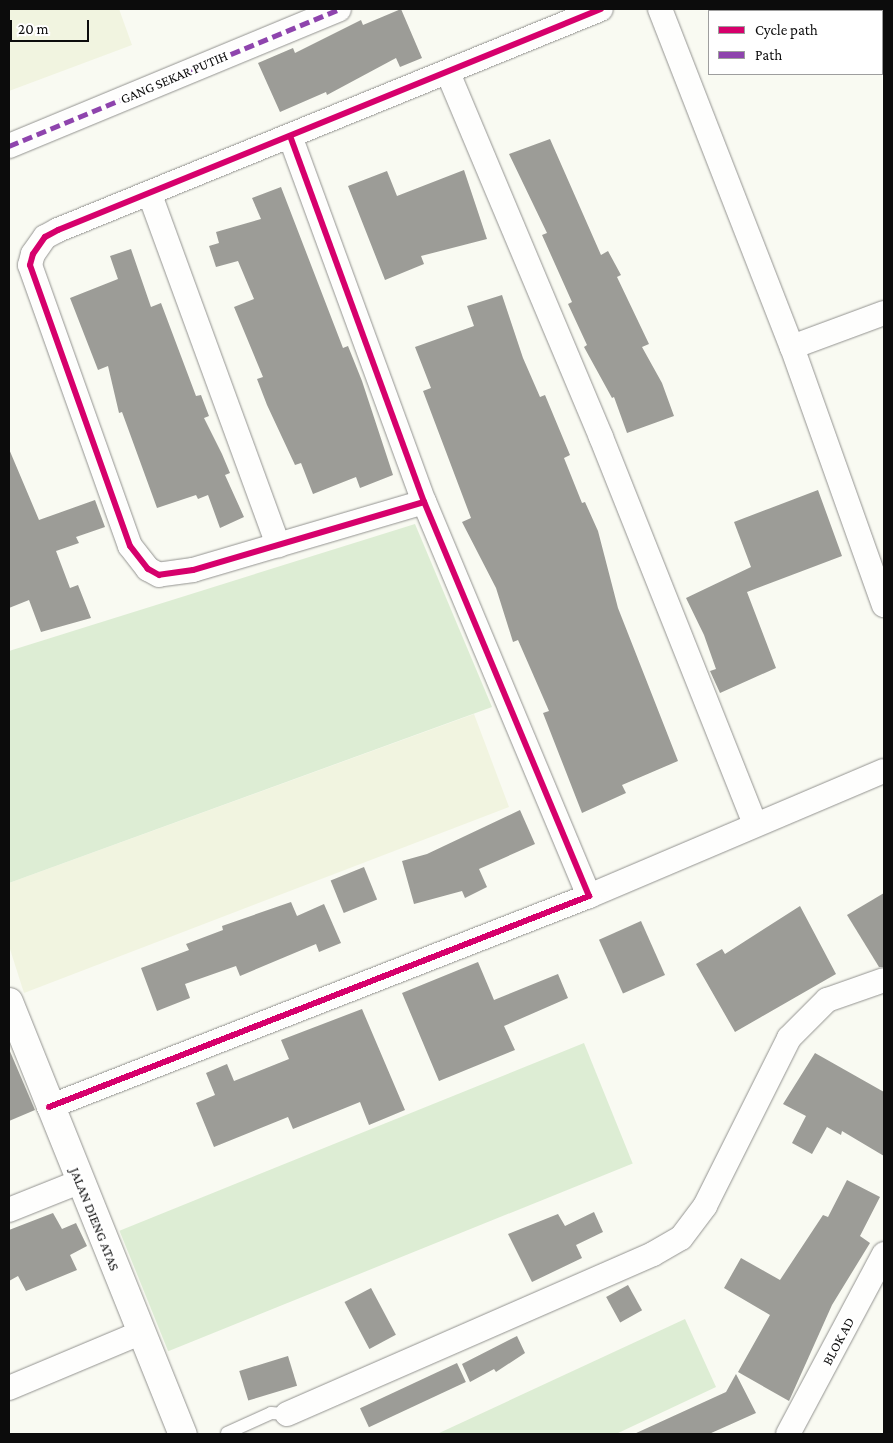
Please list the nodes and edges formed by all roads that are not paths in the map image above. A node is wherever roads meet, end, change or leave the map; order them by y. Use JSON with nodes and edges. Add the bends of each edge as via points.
{"nodes":[{"id":1,"x":339,"y":9,"type":"edge"},
{"id":2,"x":601,"y":9,"type":"edge"},
{"id":3,"x":660,"y":9,"type":"edge"},
{"id":4,"x":448,"y":73,"type":"junction"},
{"id":5,"x":291,"y":138,"type":"junction"},
{"id":6,"x":9,"y":146,"type":"edge"},
{"id":7,"x":150,"y":195,"type":"junction"},
{"id":8,"x":884,"y":313,"type":"edge"},
{"id":9,"x":792,"y":347,"type":"junction"},
{"id":10,"x":424,"y":502,"type":"junction"},
{"id":11,"x":278,"y":545,"type":"junction"},
{"id":12,"x":884,"y":604,"type":"edge"},
{"id":13,"x":884,"y":771,"type":"edge"},
{"id":14,"x":755,"y":824,"type":"junction"},
{"id":15,"x":589,"y":896,"type":"junction"},
{"id":16,"x":884,"y":980,"type":"edge"},
{"id":17,"x":10,"y":1011,"type":"edge"},
{"id":18,"x":50,"y":1107,"type":"junction"},
{"id":19,"x":79,"y":1182,"type":"junction"},
{"id":20,"x":9,"y":1210,"type":"edge"},
{"id":21,"x":884,"y":1254,"type":"edge"},
{"id":22,"x":142,"y":1332,"type":"junction"},
{"id":23,"x":9,"y":1388,"type":"edge"},
{"id":24,"x":286,"y":1414,"type":"joint"},
{"id":25,"x":227,"y":1433,"type":"dead end"},
{"id":26,"x":787,"y":1433,"type":"edge"},
{"id":27,"x":183,"y":1434,"type":"edge"}],
"edges":[{"from":1,"to":6,"type":"street","name":"GANG SEKAR PUTIH"},
{"from":2,"to":4,"type":"street"},
{"from":3,"to":9,"type":"street"},
{"from":4,"to":5,"type":"street"},
{"from":4,"to":14,"type":"street","via":[[601,437]]},
{"from":5,"to":7,"type":"street"},
{"from":5,"to":10,"type":"street"},
{"from":7,"to":11,"type":"street"},
{"from":7,"to":11,"type":"street","via":[[45,237],[37,246],[30,265],[130,546],[138,560],[159,575],[193,570]]},
{"from":8,"to":9,"type":"street"},
{"from":9,"to":12,"type":"street"},
{"from":10,"to":11,"type":"street"},
{"from":10,"to":15,"type":"street"},
{"from":13,"to":14,"type":"street"},
{"from":14,"to":15,"type":"street"},
{"from":15,"to":18,"type":"street"},
{"from":16,"to":24,"type":"street","via":[[827,1000],[807,1016],[789,1038],[706,1206],[681,1238],[653,1254]]},
{"from":17,"to":18,"type":"street","name":"JALAN DIENG ATAS"},
{"from":18,"to":19,"type":"street","name":"JALAN DIENG ATAS"},
{"from":19,"to":20,"type":"street"},
{"from":19,"to":22,"type":"street","name":"JALAN DIENG ATAS"},
{"from":21,"to":26,"type":"street","name":"BLOK AD"},
{"from":22,"to":23,"type":"street"},
{"from":22,"to":27,"type":"street","name":"JALAN DIENG ATAS"},
{"from":24,"to":25,"type":"lane","via":[[271,1414]]}]}
